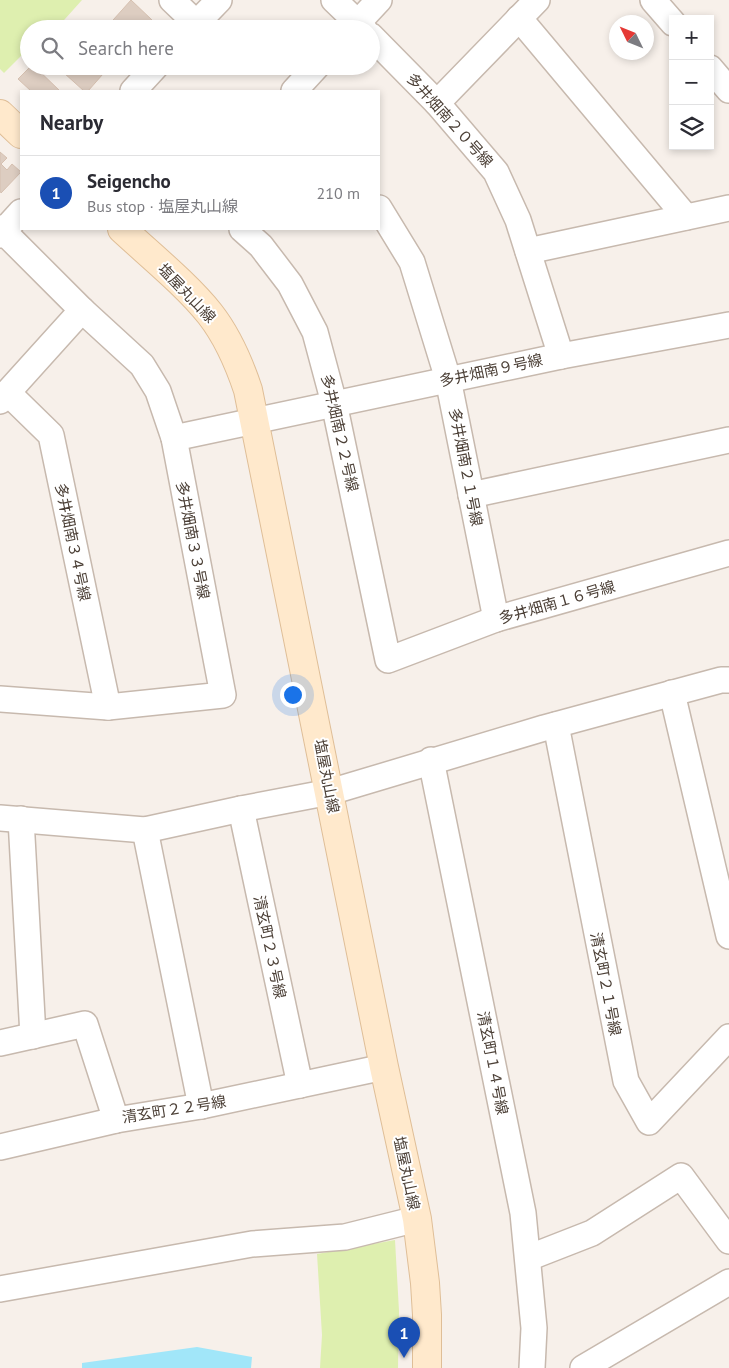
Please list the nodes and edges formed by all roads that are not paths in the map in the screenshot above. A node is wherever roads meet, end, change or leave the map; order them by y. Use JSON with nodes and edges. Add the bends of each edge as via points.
{"nodes":[{"id":1,"x":172,"y":0,"type":"edge"},
{"id":2,"x":219,"y":0,"type":"edge"},
{"id":3,"x":334,"y":0,"type":"edge"},
{"id":4,"x":379,"y":0,"type":"edge"},
{"id":5,"x":537,"y":0,"type":"edge"},
{"id":6,"x":654,"y":0,"type":"edge"},
{"id":7,"x":519,"y":18,"type":"junction"},
{"id":8,"x":669,"y":18,"type":"edge"},
{"id":9,"x":189,"y":20,"type":"edge"},
{"id":10,"x":200,"y":20,"type":"edge"},
{"id":11,"x":353,"y":20,"type":"edge"},
{"id":12,"x":367,"y":20,"type":"edge"},
{"id":13,"x":380,"y":48,"type":"edge"},
{"id":14,"x":714,"y":73,"type":"edge"},
{"id":15,"x":148,"y":75,"type":"edge"},
{"id":16,"x":309,"y":75,"type":"edge"},
{"id":17,"x":134,"y":90,"type":"edge"},
{"id":18,"x":295,"y":90,"type":"edge"},
{"id":19,"x":729,"y":90,"type":"edge"},
{"id":20,"x":437,"y":103,"type":"junction"},
{"id":21,"x":0,"y":114,"type":"edge"},
{"id":22,"x":20,"y":133,"type":"edge"},
{"id":23,"x":729,"y":208,"type":"edge"},
{"id":24,"x":380,"y":210,"type":"edge"},
{"id":25,"x":20,"y":213,"type":"edge"},
{"id":26,"x":686,"y":217,"type":"junction"},
{"id":27,"x":123,"y":230,"type":"edge"},
{"id":28,"x":243,"y":230,"type":"edge"},
{"id":29,"x":1,"y":231,"type":"edge"},
{"id":30,"x":528,"y":251,"type":"junction"},
{"id":31,"x":82,"y":310,"type":"junction"},
{"id":32,"x":729,"y":325,"type":"edge"},
{"id":33,"x":560,"y":356,"type":"junction"},
{"id":34,"x":448,"y":379,"type":"junction"},
{"id":35,"x":4,"y":397,"type":"edge"},
{"id":36,"x":334,"y":403,"type":"junction"},
{"id":37,"x":254,"y":420,"type":"junction"},
{"id":38,"x":174,"y":438,"type":"junction"},
{"id":39,"x":729,"y":440,"type":"edge"},
{"id":40,"x":472,"y":495,"type":"junction"},
{"id":41,"x":729,"y":553,"type":"edge"},
{"id":42,"x":496,"y":618,"type":"junction"},
{"id":43,"x":388,"y":660,"type":"joint"},
{"id":44,"x":729,"y":680,"type":"edge"},
{"id":45,"x":672,"y":693,"type":"junction"},
{"id":46,"x":0,"y":699,"type":"edge"},
{"id":47,"x":108,"y":708,"type":"junction"},
{"id":48,"x":556,"y":725,"type":"junction"},
{"id":49,"x":431,"y":760,"type":"junction"},
{"id":50,"x":330,"y":792,"type":"junction"},
{"id":51,"x":241,"y":809,"type":"junction"},
{"id":52,"x":11,"y":818,"type":"edge"},
{"id":53,"x":145,"y":830,"type":"junction"},
{"id":54,"x":729,"y":936,"type":"edge"},
{"id":55,"x":33,"y":1036,"type":"junction"},
{"id":56,"x":729,"y":1036,"type":"edge"},
{"id":57,"x":0,"y":1043,"type":"edge"},
{"id":58,"x":384,"y":1067,"type":"junction"},
{"id":59,"x":300,"y":1086,"type":"junction"},
{"id":60,"x":201,"y":1106,"type":"junction"},
{"id":61,"x":116,"y":1120,"type":"junction"},
{"id":62,"x":0,"y":1147,"type":"edge"},
{"id":63,"x":417,"y":1219,"type":"junction"},
{"id":64,"x":729,"y":1242,"type":"edge"},
{"id":65,"x":528,"y":1258,"type":"junction"},
{"id":66,"x":729,"y":1282,"type":"edge"},
{"id":67,"x":0,"y":1290,"type":"edge"},
{"id":68,"x":427,"y":1368,"type":"edge"},
{"id":69,"x":532,"y":1368,"type":"edge"},
{"id":70,"x":583,"y":1368,"type":"edge"}],
"edges":[{"from":1,"to":9,"type":"street"},
{"from":2,"to":10,"type":"street"},
{"from":3,"to":11,"type":"street","name":"多井畑南２０号線"},
{"from":4,"to":12,"type":"street"},
{"from":5,"to":7,"type":"street"},
{"from":6,"to":8,"type":"street"},
{"from":7,"to":20,"type":"street"},
{"from":7,"to":26,"type":"street"},
{"from":13,"to":20,"type":"street","name":"多井畑南２０号線"},
{"from":14,"to":19,"type":"street"},
{"from":15,"to":17,"type":"street"},
{"from":16,"to":18,"type":"street"},
{"from":20,"to":30,"type":"street","name":"多井畑南２０号線","via":[[496,172]]},
{"from":21,"to":22,"type":"street"},
{"from":23,"to":26,"type":"street"},
{"from":24,"to":34,"type":"street","name":"多井畑南２１号線","via":[[412,262]]},
{"from":25,"to":29,"type":"street"},
{"from":26,"to":30,"type":"street"},
{"from":27,"to":37,"type":"street","name":"塩屋丸山線","via":[[210,313],[237,358]]},
{"from":28,"to":36,"type":"street","name":"多井畑南２２号線","via":[[261,246],[290,284],[315,332]]},
{"from":29,"to":31,"type":"street","name":"多井畑南３３号線"},
{"from":30,"to":33,"type":"street","name":"多井畑南２０号線"},
{"from":31,"to":35,"type":"street"},
{"from":31,"to":38,"type":"street","name":"多井畑南３３号線","via":[[142,366],[158,390]]},
{"from":32,"to":33,"type":"street","name":"多井畑南９号線"},
{"from":33,"to":34,"type":"street","name":"多井畑南９号線"},
{"from":34,"to":36,"type":"street","name":"多井畑南９号線"},
{"from":34,"to":40,"type":"street","name":"多井畑南２１号線"},
{"from":35,"to":47,"type":"street","name":"多井畑南３４号線","via":[[51,435]]},
{"from":36,"to":37,"type":"street","name":"多井畑南９号線"},
{"from":36,"to":43,"type":"street","name":"多井畑南２２号線"},
{"from":37,"to":38,"type":"street","name":"多井畑南９号線"},
{"from":37,"to":50,"type":"street","name":"塩屋丸山線"},
{"from":38,"to":47,"type":"street","name":"多井畑南３３号線","via":[[223,695]]},
{"from":39,"to":40,"type":"street"},
{"from":40,"to":42,"type":"street","name":"多井畑南２１号線"},
{"from":41,"to":42,"type":"street","name":"多井畑南１６号線"},
{"from":42,"to":43,"type":"street","name":"多井畑南１６号線"},
{"from":44,"to":45,"type":"street"},
{"from":45,"to":48,"type":"street"},
{"from":45,"to":54,"type":"street"},
{"from":46,"to":47,"type":"street","name":"多井畑南３３号線"},
{"from":48,"to":49,"type":"street"},
{"from":48,"to":56,"type":"street","name":"清玄町２１号線","via":[[626,1081],[649,1122]]},
{"from":49,"to":50,"type":"street"},
{"from":49,"to":65,"type":"street","name":"清玄町１４号線","via":[[523,1213]]},
{"from":50,"to":51,"type":"street"},
{"from":50,"to":58,"type":"street","name":"塩屋丸山線"},
{"from":51,"to":53,"type":"street"},
{"from":51,"to":59,"type":"street","name":"清玄町２３号線"},
{"from":52,"to":53,"type":"street"},
{"from":52,"to":55,"type":"street"},
{"from":53,"to":60,"type":"street"},
{"from":55,"to":57,"type":"street","name":"清玄町２２号線"},
{"from":55,"to":61,"type":"street","name":"清玄町２２号線","via":[[85,1024]]},
{"from":58,"to":59,"type":"street","name":"清玄町２２号線"},
{"from":58,"to":63,"type":"street","name":"塩屋丸山線"},
{"from":59,"to":60,"type":"street","name":"清玄町２２号線"},
{"from":60,"to":61,"type":"street","name":"清玄町２２号線"},
{"from":61,"to":62,"type":"street"},
{"from":63,"to":67,"type":"street","via":[[345,1237],[252,1244]]},
{"from":63,"to":68,"type":"street","name":"塩屋丸山線","via":[[427,1307]]},
{"from":64,"to":65,"type":"street","via":[[681,1176],[592,1233]]},
{"from":65,"to":69,"type":"street","name":"清玄町１４号線","via":[[534,1328]]},
{"from":66,"to":70,"type":"street"}]}
